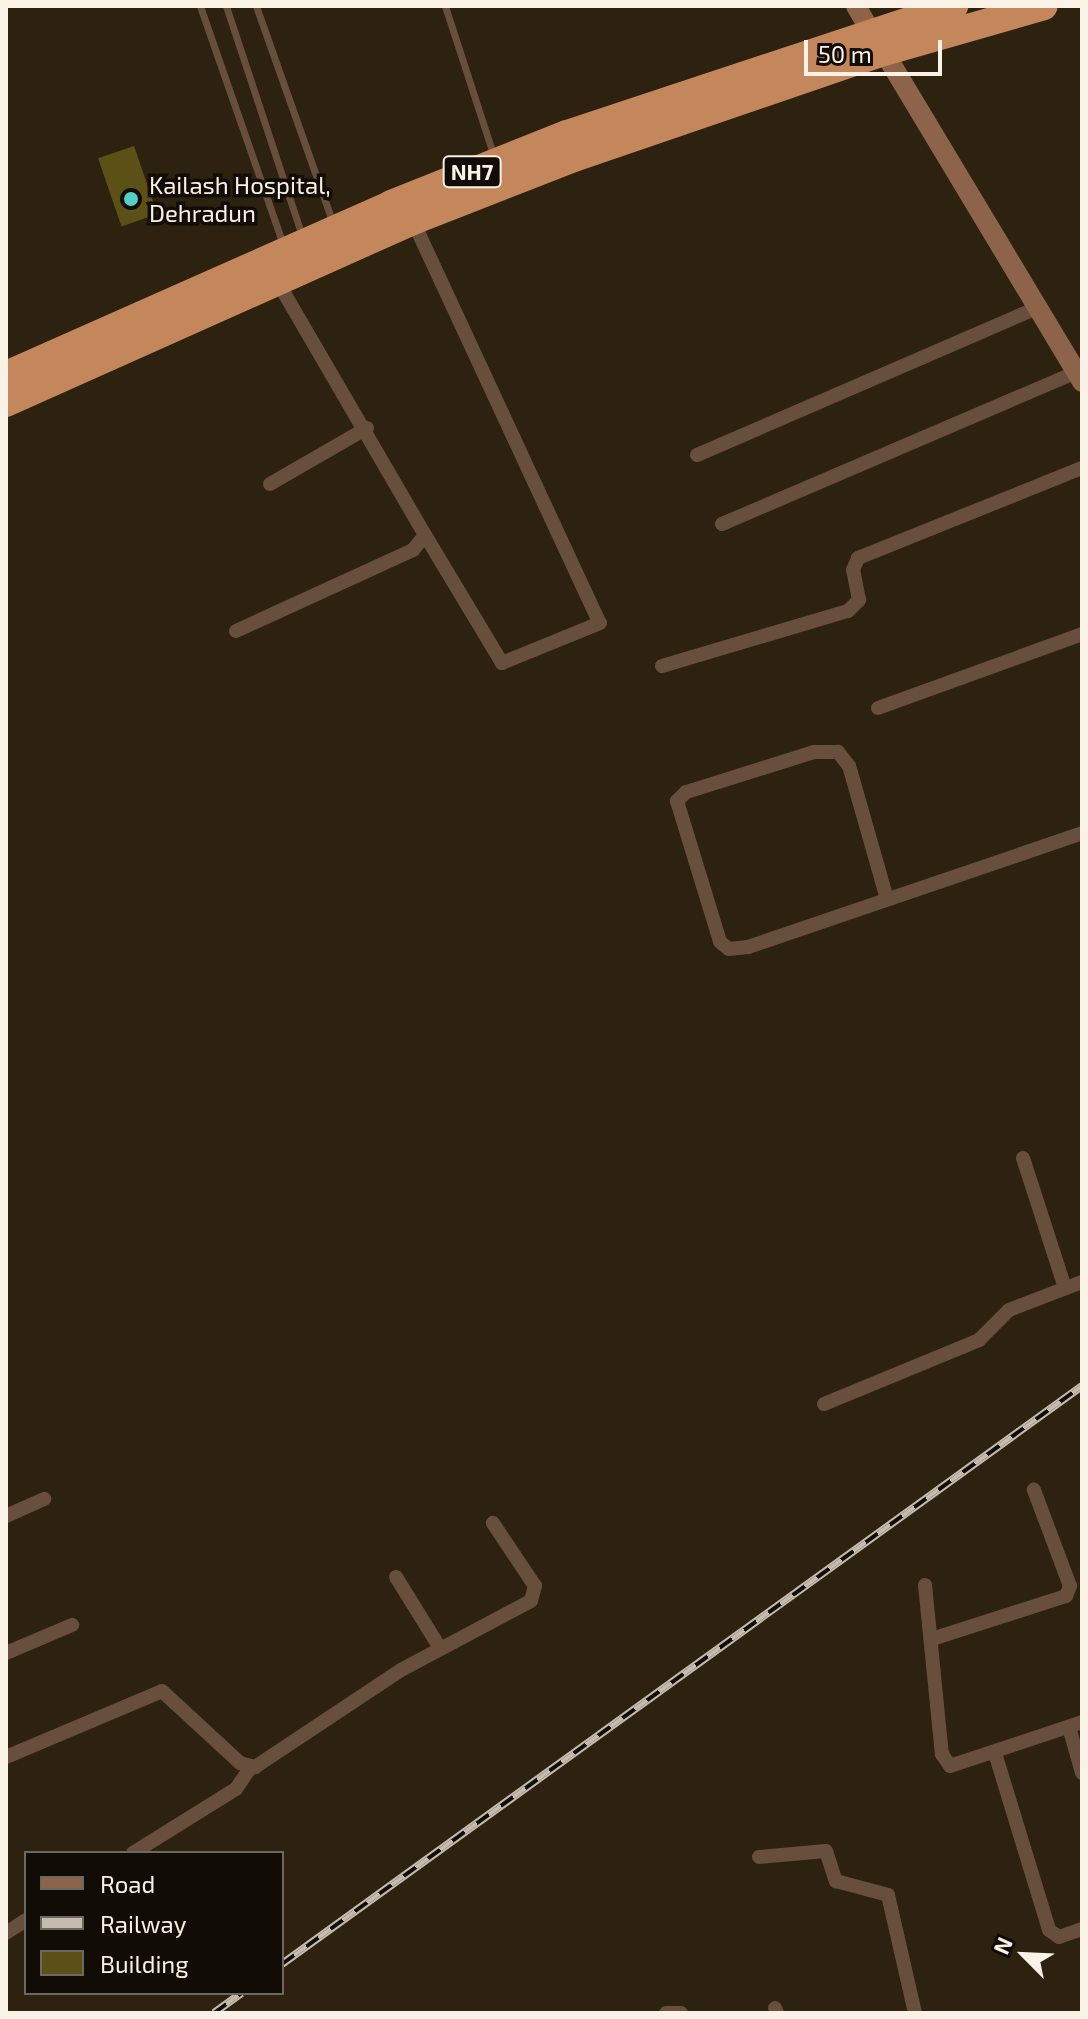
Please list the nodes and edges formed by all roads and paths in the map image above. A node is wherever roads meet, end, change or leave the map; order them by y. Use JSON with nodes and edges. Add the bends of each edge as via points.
{"nodes":[{"id":1,"x":200,"y":6,"type":"edge"},
{"id":2,"x":226,"y":6,"type":"edge"},
{"id":3,"x":256,"y":6,"type":"edge"},
{"id":4,"x":445,"y":6,"type":"edge"},
{"id":5,"x":954,"y":6,"type":"edge"},
{"id":6,"x":1044,"y":6,"type":"edge"},
{"id":7,"x":870,"y":29,"type":"edge"},
{"id":8,"x":495,"y":163,"type":"junction"},
{"id":9,"x":413,"y":221,"type":"junction"},
{"id":10,"x":335,"y":230,"type":"junction"},
{"id":11,"x":285,"y":261,"type":"junction"},
{"id":12,"x":1037,"y":308,"type":"junction"},
{"id":13,"x":1080,"y":374,"type":"edge"},
{"id":14,"x":6,"y":375,"type":"edge"},
{"id":15,"x":6,"y":403,"type":"edge"},
{"id":16,"x":367,"y":428,"type":"junction"},
{"id":17,"x":697,"y":455,"type":"dead end"},
{"id":18,"x":1082,"y":468,"type":"edge"},
{"id":19,"x":270,"y":484,"type":"dead end"},
{"id":20,"x":722,"y":524,"type":"dead end"},
{"id":21,"x":425,"y":535,"type":"junction"},
{"id":22,"x":236,"y":631,"type":"dead end"},
{"id":23,"x":1082,"y":634,"type":"edge"},
{"id":24,"x":662,"y":666,"type":"dead end"},
{"id":25,"x":878,"y":708,"type":"dead end"},
{"id":26,"x":1082,"y":833,"type":"edge"},
{"id":27,"x":887,"y":899,"type":"junction"},
{"id":28,"x":1023,"y":1158,"type":"dead end"},
{"id":29,"x":1082,"y":1282,"type":"edge"},
{"id":30,"x":1065,"y":1288,"type":"junction"},
{"id":31,"x":824,"y":1404,"type":"dead end"},
{"id":32,"x":1034,"y":1490,"type":"dead end"},
{"id":33,"x":44,"y":1499,"type":"dead end"},
{"id":34,"x":6,"y":1516,"type":"edge"},
{"id":35,"x":493,"y":1523,"type":"dead end"},
{"id":36,"x":396,"y":1577,"type":"dead end"},
{"id":37,"x":925,"y":1585,"type":"dead end"},
{"id":38,"x":72,"y":1625,"type":"dead end"},
{"id":39,"x":932,"y":1639,"type":"junction"},
{"id":40,"x":440,"y":1648,"type":"junction"},
{"id":41,"x":6,"y":1653,"type":"edge"},
{"id":42,"x":1075,"y":1725,"type":"edge"},
{"id":43,"x":995,"y":1753,"type":"junction"},
{"id":44,"x":6,"y":1757,"type":"edge"},
{"id":45,"x":250,"y":1768,"type":"junction"},
{"id":46,"x":1082,"y":1773,"type":"edge"},
{"id":47,"x":136,"y":1851,"type":"edge"},
{"id":48,"x":759,"y":1857,"type":"dead end"},
{"id":49,"x":24,"y":1921,"type":"edge"},
{"id":50,"x":1082,"y":1929,"type":"edge"},
{"id":51,"x":6,"y":1933,"type":"edge"},
{"id":52,"x":666,"y":2013,"type":"edge"},
{"id":53,"x":681,"y":2013,"type":"edge"},
{"id":54,"x":915,"y":2013,"type":"edge"}],
"edges":[{"from":1,"to":11,"type":"lane"},
{"from":2,"to":11,"type":"lane"},
{"from":3,"to":10,"type":"lane"},
{"from":4,"to":8,"type":"lane"},
{"from":5,"to":7,"type":"highway","number":"NH7"},
{"from":6,"to":7,"type":"highway","number":"NH7"},
{"from":7,"to":8,"type":"highway","number":"NH7"},
{"from":7,"to":9,"type":"highway","number":"NH7","via":[[574,158]]},
{"from":7,"to":12,"type":"main road"},
{"from":8,"to":10,"type":"highway","number":"NH7"},
{"from":9,"to":11,"type":"highway","number":"NH7"},
{"from":9,"to":21,"type":"street","via":[[600,623],[502,663]]},
{"from":10,"to":11,"type":"highway","number":"NH7"},
{"from":11,"to":14,"type":"highway","number":"NH7"},
{"from":11,"to":15,"type":"highway","number":"NH7"},
{"from":11,"to":16,"type":"street"},
{"from":12,"to":13,"type":"main road"},
{"from":12,"to":17,"type":"street"},
{"from":13,"to":20,"type":"street"},
{"from":16,"to":19,"type":"street"},
{"from":16,"to":21,"type":"street"},
{"from":18,"to":24,"type":"street","via":[[858,558],[853,570],[859,600],[848,611]]},
{"from":21,"to":22,"type":"street","via":[[413,550]]},
{"from":23,"to":25,"type":"street"},
{"from":26,"to":27,"type":"street"},
{"from":27,"to":27,"type":"street","via":[[729,949],[720,942],[677,801],[686,792],[814,752],[838,752],[849,766]]},
{"from":28,"to":30,"type":"street"},
{"from":29,"to":30,"type":"street"},
{"from":30,"to":31,"type":"street","via":[[1009,1310],[979,1340]]},
{"from":32,"to":39,"type":"street","via":[[1070,1586],[1066,1596]]},
{"from":33,"to":34,"type":"street"},
{"from":35,"to":40,"type":"street","via":[[536,1592]]},
{"from":36,"to":40,"type":"street"},
{"from":37,"to":39,"type":"street"},
{"from":38,"to":41,"type":"street"},
{"from":39,"to":43,"type":"street","via":[[946,1762],[956,1766]]},
{"from":40,"to":45,"type":"street"},
{"from":42,"to":43,"type":"street"},
{"from":42,"to":46,"type":"street"},
{"from":43,"to":50,"type":"street","via":[[1049,1930],[1059,1937]]},
{"from":44,"to":45,"type":"street","via":[[162,1691]]},
{"from":45,"to":47,"type":"street","via":[[236,1789]]},
{"from":48,"to":54,"type":"street","via":[[826,1851],[836,1881],[888,1895]]},
{"from":49,"to":51,"type":"street"},
{"from":52,"to":53,"type":"street"}]}
